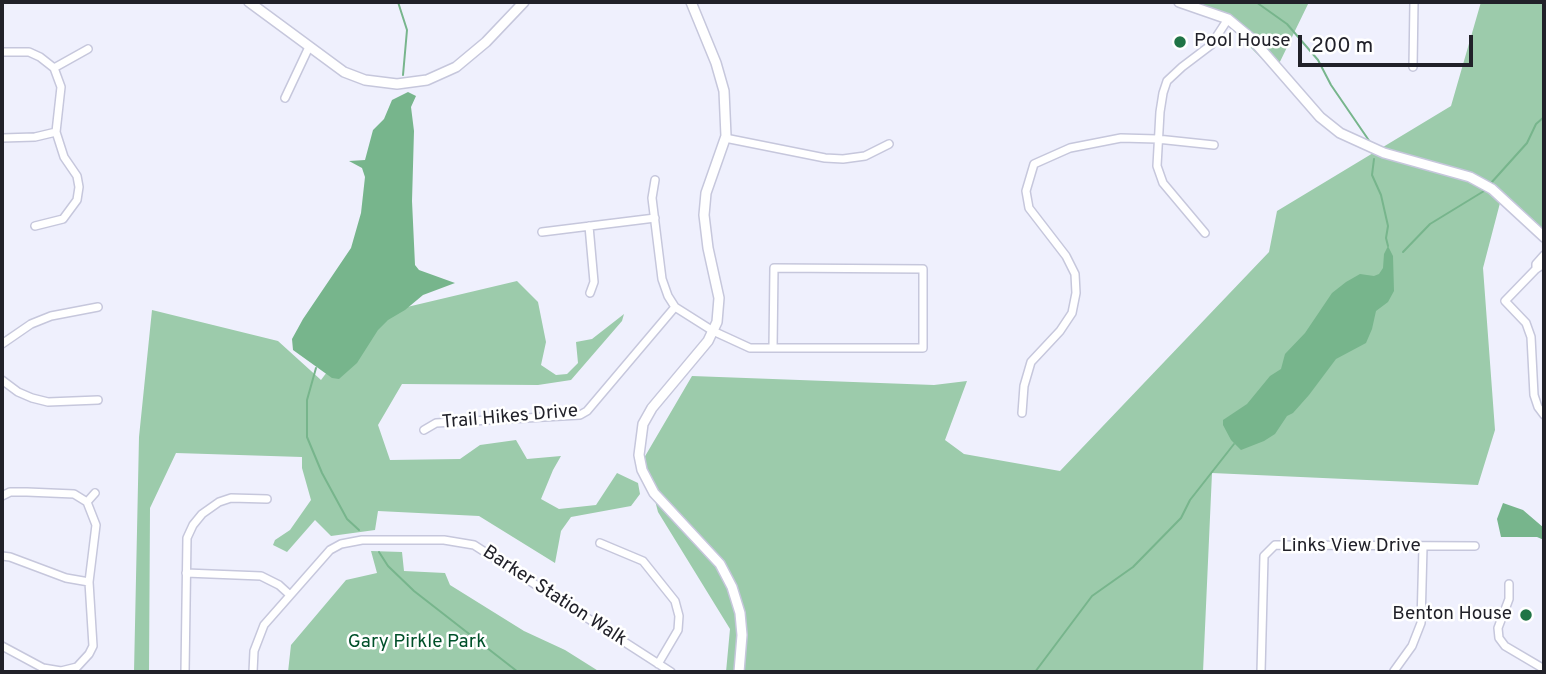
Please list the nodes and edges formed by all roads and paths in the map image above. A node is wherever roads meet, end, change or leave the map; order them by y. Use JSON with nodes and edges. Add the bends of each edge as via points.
{"nodes":[{"id":1,"x":249,"y":2,"type":"edge"},
{"id":2,"x":524,"y":2,"type":"edge"},
{"id":3,"x":691,"y":2,"type":"edge"},
{"id":4,"x":1178,"y":2,"type":"edge"},
{"id":5,"x":1414,"y":2,"type":"edge"},
{"id":6,"x":1228,"y":19,"type":"junction"},
{"id":7,"x":309,"y":47,"type":"junction"},
{"id":8,"x":88,"y":49,"type":"dead end"},
{"id":9,"x":2,"y":52,"type":"edge"},
{"id":10,"x":1413,"y":67,"type":"dead end"},
{"id":11,"x":54,"y":68,"type":"junction"},
{"id":12,"x":285,"y":98,"type":"dead end"},
{"id":13,"x":56,"y":132,"type":"junction"},
{"id":14,"x":2,"y":138,"type":"edge"},
{"id":15,"x":725,"y":138,"type":"junction"},
{"id":16,"x":1157,"y":139,"type":"junction"},
{"id":17,"x":889,"y":144,"type":"dead end"},
{"id":18,"x":1213,"y":145,"type":"dead end"},
{"id":19,"x":655,"y":180,"type":"dead end"},
{"id":20,"x":655,"y":218,"type":"junction"},
{"id":21,"x":35,"y":226,"type":"dead end"},
{"id":22,"x":589,"y":226,"type":"junction"},
{"id":23,"x":542,"y":232,"type":"dead end"},
{"id":24,"x":1205,"y":233,"type":"dead end"},
{"id":25,"x":1544,"y":237,"type":"edge"},
{"id":26,"x":1544,"y":256,"type":"edge"},
{"id":27,"x":1544,"y":264,"type":"edge"},
{"id":28,"x":1535,"y":269,"type":"junction"},
{"id":29,"x":590,"y":293,"type":"dead end"},
{"id":30,"x":98,"y":307,"type":"dead end"},
{"id":31,"x":675,"y":307,"type":"junction"},
{"id":32,"x":713,"y":331,"type":"junction"},
{"id":33,"x":2,"y":344,"type":"edge"},
{"id":34,"x":773,"y":348,"type":"junction"},
{"id":35,"x":2,"y":380,"type":"edge"},
{"id":36,"x":98,"y":400,"type":"dead end"},
{"id":37,"x":1022,"y":413,"type":"dead end"},
{"id":38,"x":1544,"y":415,"type":"edge"},
{"id":39,"x":424,"y":430,"type":"dead end"},
{"id":40,"x":95,"y":493,"type":"dead end"},
{"id":41,"x":2,"y":496,"type":"edge"},
{"id":42,"x":267,"y":499,"type":"dead end"},
{"id":43,"x":87,"y":502,"type":"junction"},
{"id":44,"x":600,"y":542,"type":"dead end"},
{"id":45,"x":1475,"y":546,"type":"dead end"},
{"id":46,"x":1423,"y":547,"type":"junction"},
{"id":47,"x":2,"y":556,"type":"edge"},
{"id":48,"x":186,"y":573,"type":"junction"},
{"id":49,"x":89,"y":582,"type":"junction"},
{"id":50,"x":1509,"y":584,"type":"dead end"},
{"id":51,"x":290,"y":595,"type":"junction"},
{"id":52,"x":2,"y":646,"type":"edge"},
{"id":53,"x":658,"y":664,"type":"junction"},
{"id":54,"x":78,"y":669,"type":"edge"},
{"id":55,"x":1544,"y":669,"type":"edge"},
{"id":56,"x":1394,"y":671,"type":"edge"},
{"id":57,"x":185,"y":672,"type":"edge"},
{"id":58,"x":253,"y":672,"type":"edge"},
{"id":59,"x":671,"y":672,"type":"edge"},
{"id":60,"x":739,"y":672,"type":"edge"},
{"id":61,"x":1261,"y":672,"type":"edge"}],
"edges":[{"from":1,"to":7,"type":"street"},
{"from":2,"to":7,"type":"street","via":[[470,57],[427,80],[397,84],[365,80],[344,72]]},
{"from":3,"to":15,"type":"street","via":[[724,91]]},
{"from":4,"to":6,"type":"street"},
{"from":5,"to":10,"type":"street"},
{"from":6,"to":16,"type":"street","via":[[1211,45],[1167,81]]},
{"from":6,"to":25,"type":"street","via":[[1339,132],[1384,153],[1470,177],[1492,189]]},
{"from":7,"to":12,"type":"street"},
{"from":8,"to":11,"type":"street"},
{"from":9,"to":11,"type":"street","via":[[29,52]]},
{"from":11,"to":13,"type":"street","via":[[61,87]]},
{"from":13,"to":14,"type":"street"},
{"from":13,"to":21,"type":"street","via":[[64,157],[77,176],[77,200],[63,219]]},
{"from":15,"to":17,"type":"street","via":[[834,159],[865,156]]},
{"from":15,"to":32,"type":"street","via":[[706,193],[704,215],[719,298]]},
{"from":16,"to":18,"type":"street"},
{"from":16,"to":24,"type":"street","via":[[1157,166],[1163,183]]},
{"from":16,"to":37,"type":"street","via":[[1121,138],[1070,148],[1034,164],[1026,191],[1029,208],[1066,256],[1076,293],[1072,313],[1031,362]]},
{"from":19,"to":20,"type":"street"},
{"from":20,"to":22,"type":"street"},
{"from":20,"to":31,"type":"street","via":[[662,279]]},
{"from":22,"to":23,"type":"street"},
{"from":22,"to":29,"type":"street","via":[[594,282]]},
{"from":26,"to":28,"type":"street"},
{"from":27,"to":28,"type":"street"},
{"from":28,"to":38,"type":"street","via":[[1505,301],[1526,323],[1531,337],[1534,395]]},
{"from":30,"to":33,"type":"street","via":[[30,324]]},
{"from":31,"to":32,"type":"street"},
{"from":31,"to":39,"type":"street","name":"Trail Hikes Drive","via":[[580,415],[436,423]]},
{"from":32,"to":34,"type":"street","via":[[750,348]]},
{"from":32,"to":60,"type":"street","via":[[652,408],[643,424],[639,455],[654,493],[720,565],[732,587],[743,635]]},
{"from":34,"to":34,"type":"street","via":[[923,348],[923,269],[774,268]]},
{"from":35,"to":36,"type":"street","via":[[18,392],[48,402]]},
{"from":40,"to":43,"type":"street"},
{"from":41,"to":43,"type":"street","via":[[10,492],[74,494]]},
{"from":42,"to":48,"type":"street","via":[[231,498],[202,514],[187,538]]},
{"from":43,"to":49,"type":"street","via":[[96,525]]},
{"from":44,"to":53,"type":"street","via":[[643,561],[675,601],[678,630]]},
{"from":45,"to":46,"type":"street","name":"Links View Drive"},
{"from":46,"to":56,"type":"street","via":[[1421,623]]},
{"from":46,"to":61,"type":"street","name":"Links View Drive","via":[[1275,545],[1264,556]]},
{"from":47,"to":49,"type":"street"},
{"from":48,"to":51,"type":"street","via":[[261,576]]},
{"from":48,"to":57,"type":"street"},
{"from":49,"to":54,"type":"street","via":[[93,646]]},
{"from":50,"to":55,"type":"street","via":[[1499,638]]},
{"from":51,"to":53,"type":"street","name":"Barker Station Walk","via":[[330,550],[356,540],[466,542]]},
{"from":51,"to":58,"type":"street","name":"Barker Station Walk","via":[[264,625],[254,651]]},
{"from":52,"to":54,"type":"street","via":[[43,668]]},
{"from":53,"to":59,"type":"street","name":"Barker Station Walk"}]}
